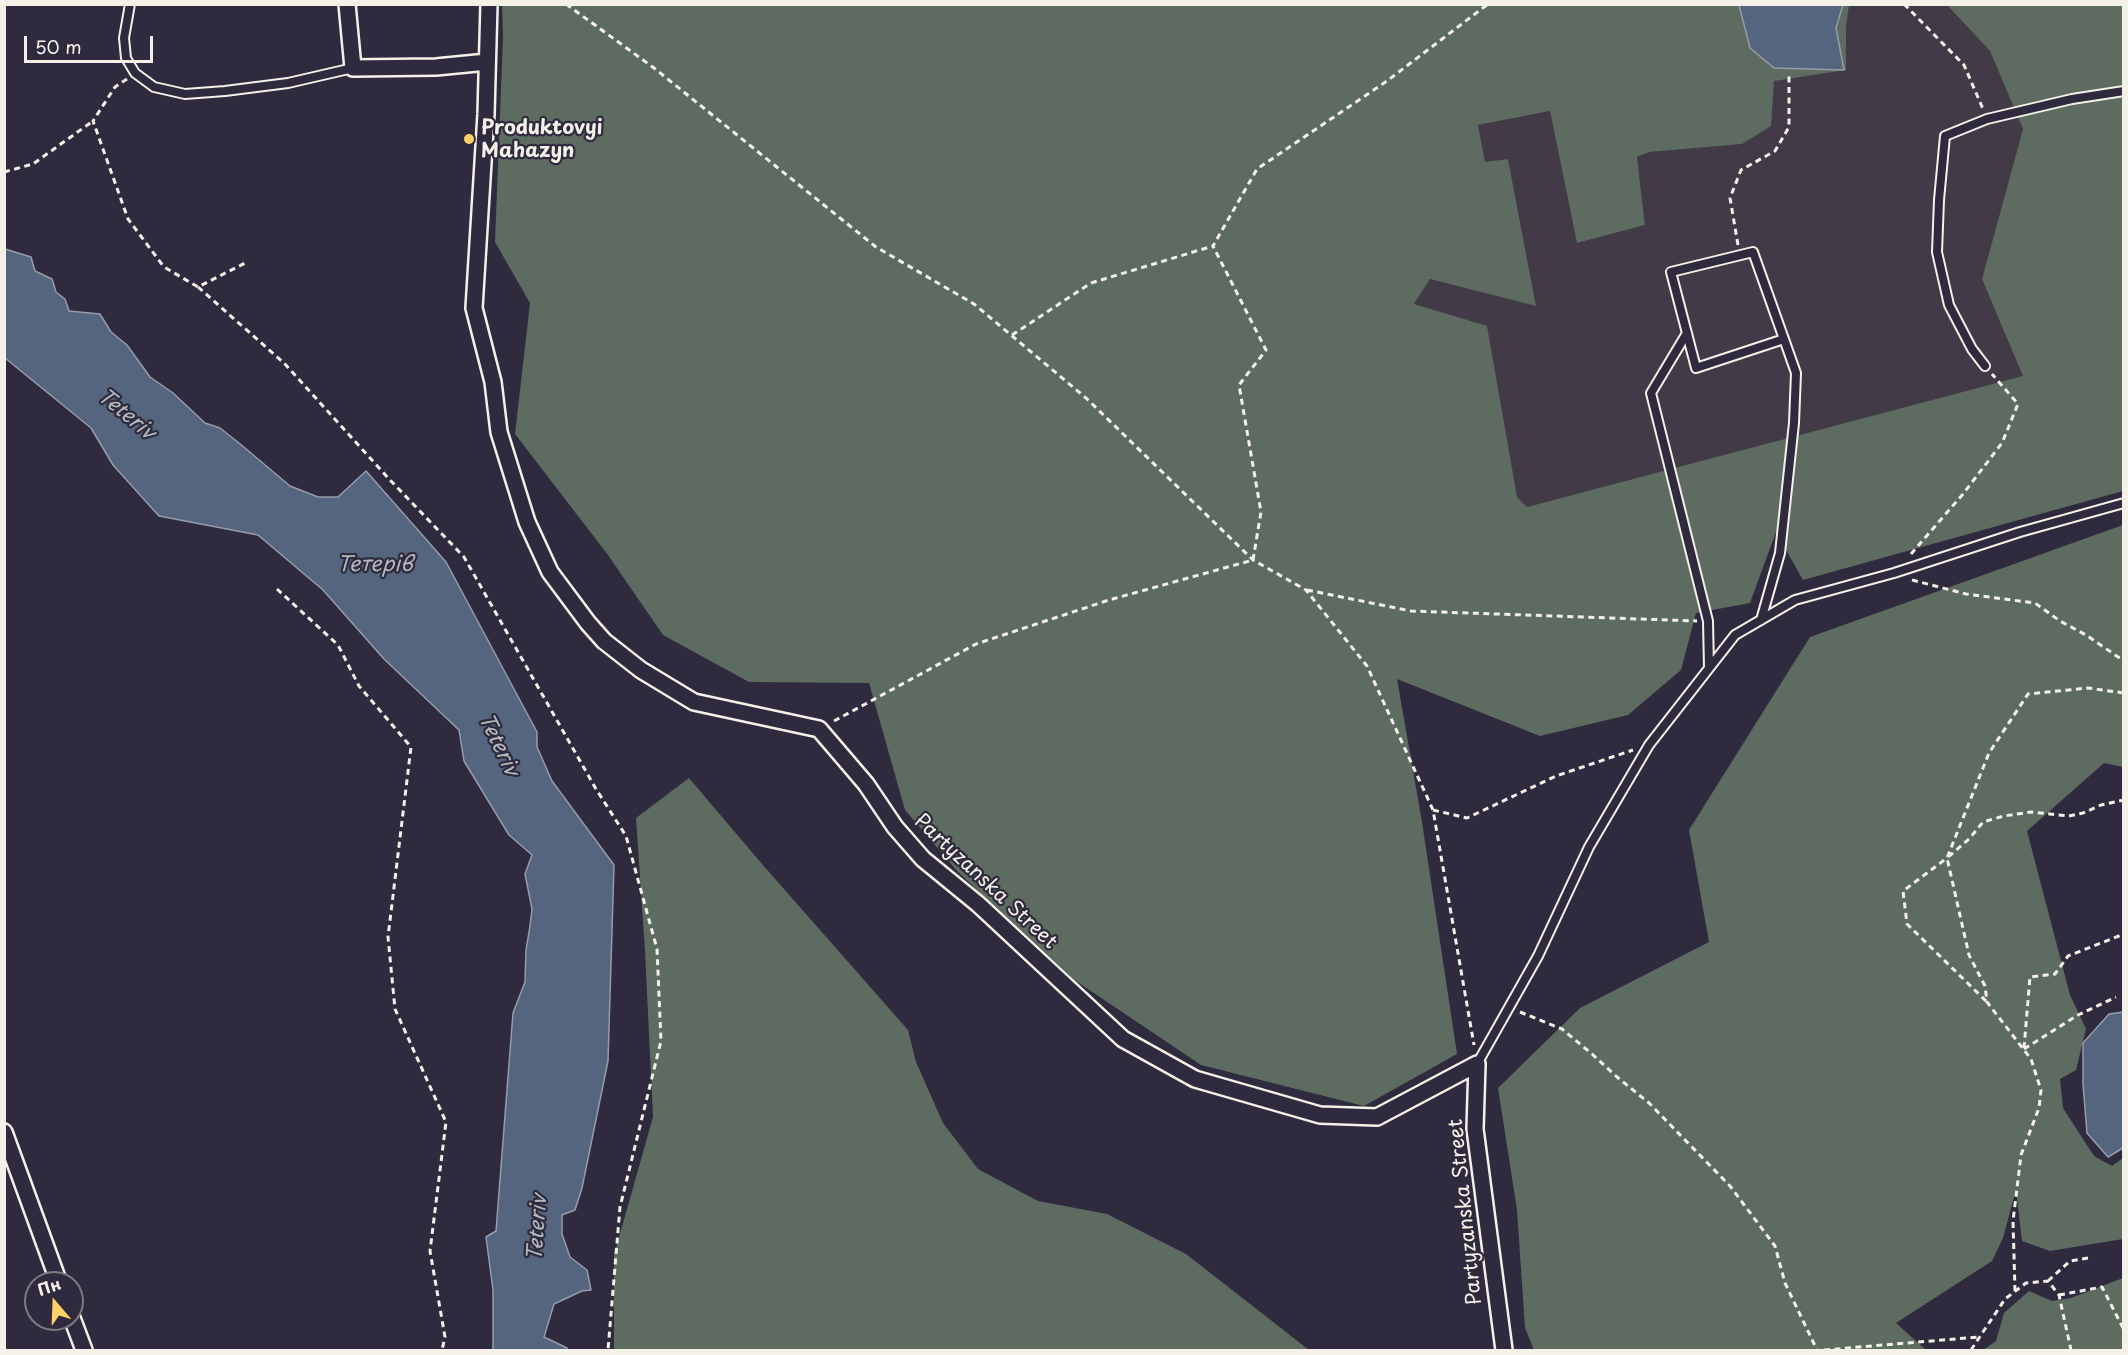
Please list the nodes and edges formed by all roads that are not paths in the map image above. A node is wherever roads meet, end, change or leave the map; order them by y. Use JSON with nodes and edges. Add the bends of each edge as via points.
{"nodes":[{"id":1,"x":130,"y":4,"type":"edge"},
{"id":2,"x":347,"y":4,"type":"edge"},
{"id":3,"x":489,"y":4,"type":"edge"},
{"id":4,"x":487,"y":62,"type":"junction"},
{"id":5,"x":353,"y":68,"type":"junction"},
{"id":6,"x":2124,"y":91,"type":"edge"},
{"id":7,"x":1687,"y":333,"type":"junction"},
{"id":8,"x":1784,"y":339,"type":"junction"},
{"id":9,"x":1985,"y":366,"type":"road end"},
{"id":10,"x":2124,"y":503,"type":"edge"},
{"id":11,"x":1761,"y":620,"type":"junction"},
{"id":12,"x":1709,"y":668,"type":"junction"},
{"id":13,"x":1477,"y":1064,"type":"junction"},
{"id":14,"x":4,"y":1132,"type":"edge"},
{"id":15,"x":55,"y":1271,"type":"edge"},
{"id":16,"x":77,"y":1331,"type":"edge"},
{"id":17,"x":84,"y":1350,"type":"edge"},
{"id":18,"x":1504,"y":1350,"type":"edge"}],
"edges":[{"from":1,"to":5,"type":"lane","via":[[124,38],[126,58],[135,73],[154,87],[184,94],[225,91]]},
{"from":2,"to":5,"type":"street"},
{"from":3,"to":4,"type":"street"},
{"from":4,"to":5,"type":"street"},
{"from":4,"to":13,"type":"street","name":"Partyzanska Street","via":[[474,308],[493,382],[499,432],[527,522],[550,572],[604,641],[641,670],[694,702],[819,729],[923,859],[978,904],[1123,1039],[1195,1079],[1320,1115],[1377,1117]]},
{"from":6,"to":9,"type":"lane","via":[[1987,119],[1945,136],[1937,252],[1949,305]]},
{"from":7,"to":8,"type":"lane","via":[[1696,368]]},
{"from":7,"to":8,"type":"lane","via":[[1671,272],[1753,252]]},
{"from":7,"to":12,"type":"lane","via":[[1651,393],[1708,621]]},
{"from":8,"to":11,"type":"lane","via":[[1796,373],[1794,423],[1780,553]]},
{"from":10,"to":11,"type":"lane","via":[[1795,600]]},
{"from":11,"to":12,"type":"lane","via":[[1735,635]]},
{"from":12,"to":13,"type":"lane","via":[[1649,745],[1589,847],[1538,956]]},
{"from":13,"to":18,"type":"street","name":"Partyzanska Street","via":[[1475,1129]]},
{"from":14,"to":15,"type":"street"},
{"from":16,"to":17,"type":"street"}]}
